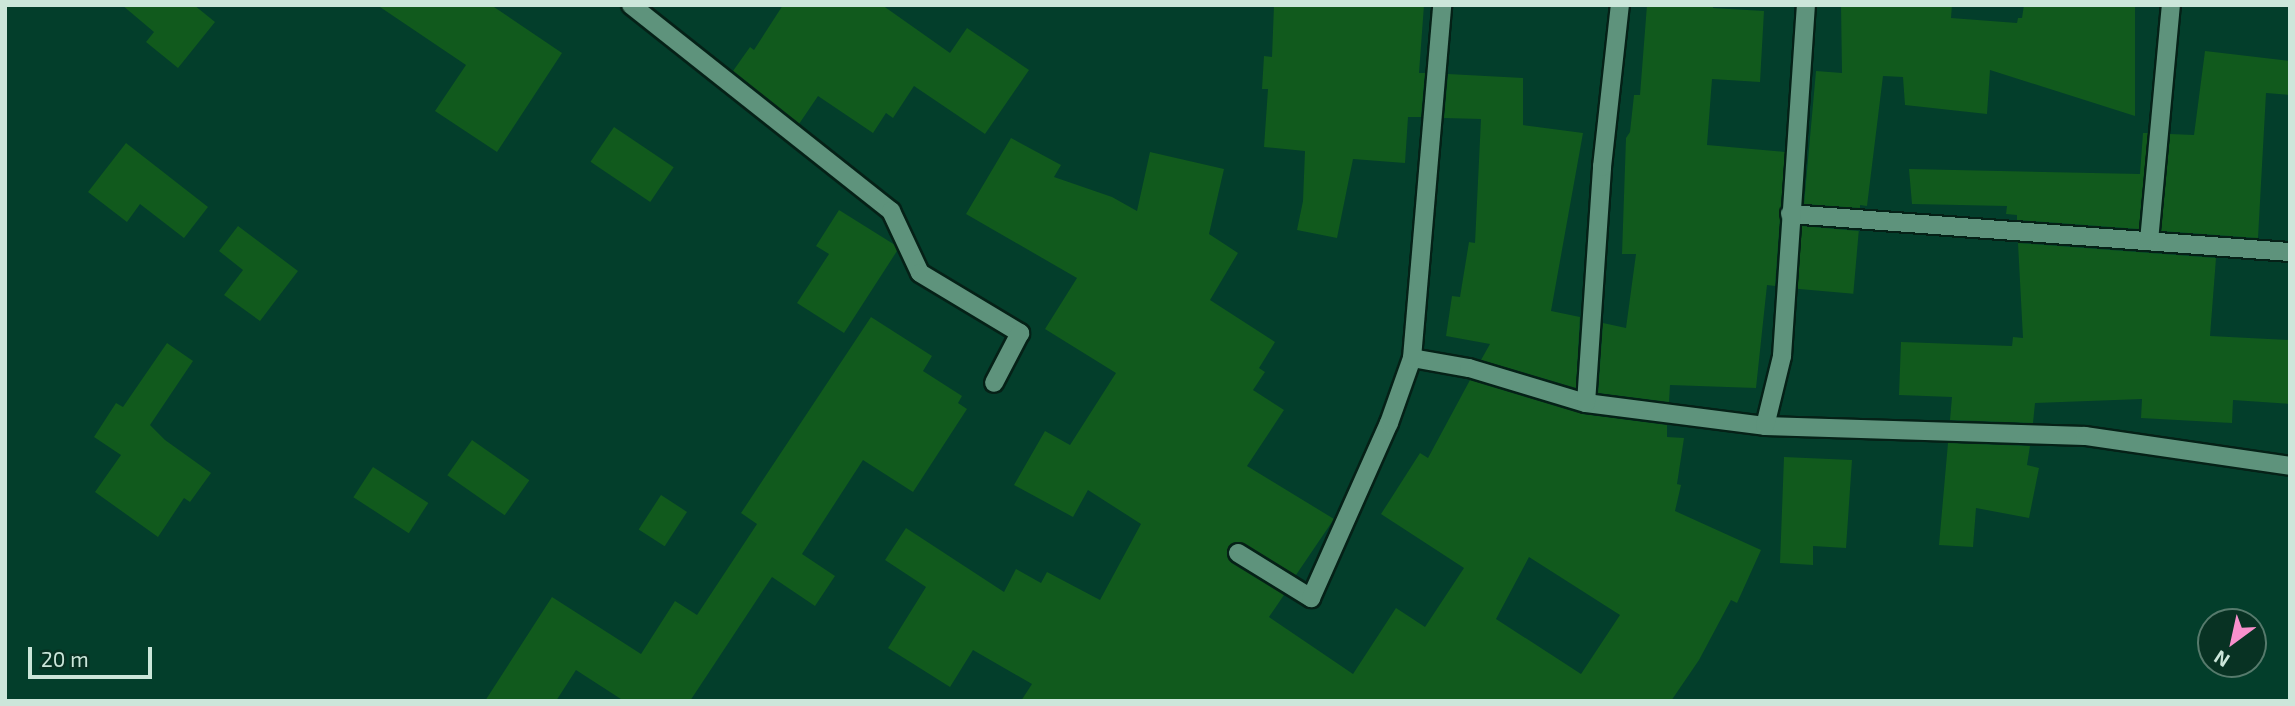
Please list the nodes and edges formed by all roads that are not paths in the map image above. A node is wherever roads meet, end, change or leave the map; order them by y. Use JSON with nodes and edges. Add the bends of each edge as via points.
{"nodes":[{"id":1,"x":631,"y":5,"type":"edge"},
{"id":2,"x":1442,"y":5,"type":"edge"},
{"id":3,"x":1620,"y":5,"type":"edge"},
{"id":4,"x":1806,"y":5,"type":"edge"},
{"id":5,"x":2171,"y":5,"type":"edge"},
{"id":6,"x":1790,"y":214,"type":"junction"},
{"id":7,"x":2149,"y":241,"type":"junction"},
{"id":8,"x":2290,"y":252,"type":"edge"},
{"id":9,"x":1412,"y":358,"type":"junction"},
{"id":10,"x":993,"y":383,"type":"dead end"},
{"id":11,"x":1586,"y":403,"type":"junction"},
{"id":12,"x":1765,"y":426,"type":"junction"},
{"id":13,"x":2290,"y":466,"type":"edge"},
{"id":14,"x":1238,"y":553,"type":"dead end"}],
"edges":[{"from":1,"to":10,"type":"street","via":[[891,211],[920,273],[1020,333]]},
{"from":2,"to":9,"type":"street"},
{"from":3,"to":11,"type":"street","via":[[1602,167]]},
{"from":4,"to":6,"type":"street"},
{"from":5,"to":7,"type":"street"},
{"from":6,"to":7,"type":"street"},
{"from":6,"to":12,"type":"street","via":[[1782,356]]},
{"from":7,"to":8,"type":"street"},
{"from":9,"to":11,"type":"street","via":[[1468,368]]},
{"from":9,"to":14,"type":"street","via":[[1389,423],[1311,598]]},
{"from":11,"to":12,"type":"street"},
{"from":12,"to":13,"type":"street","via":[[2085,436]]}]}
